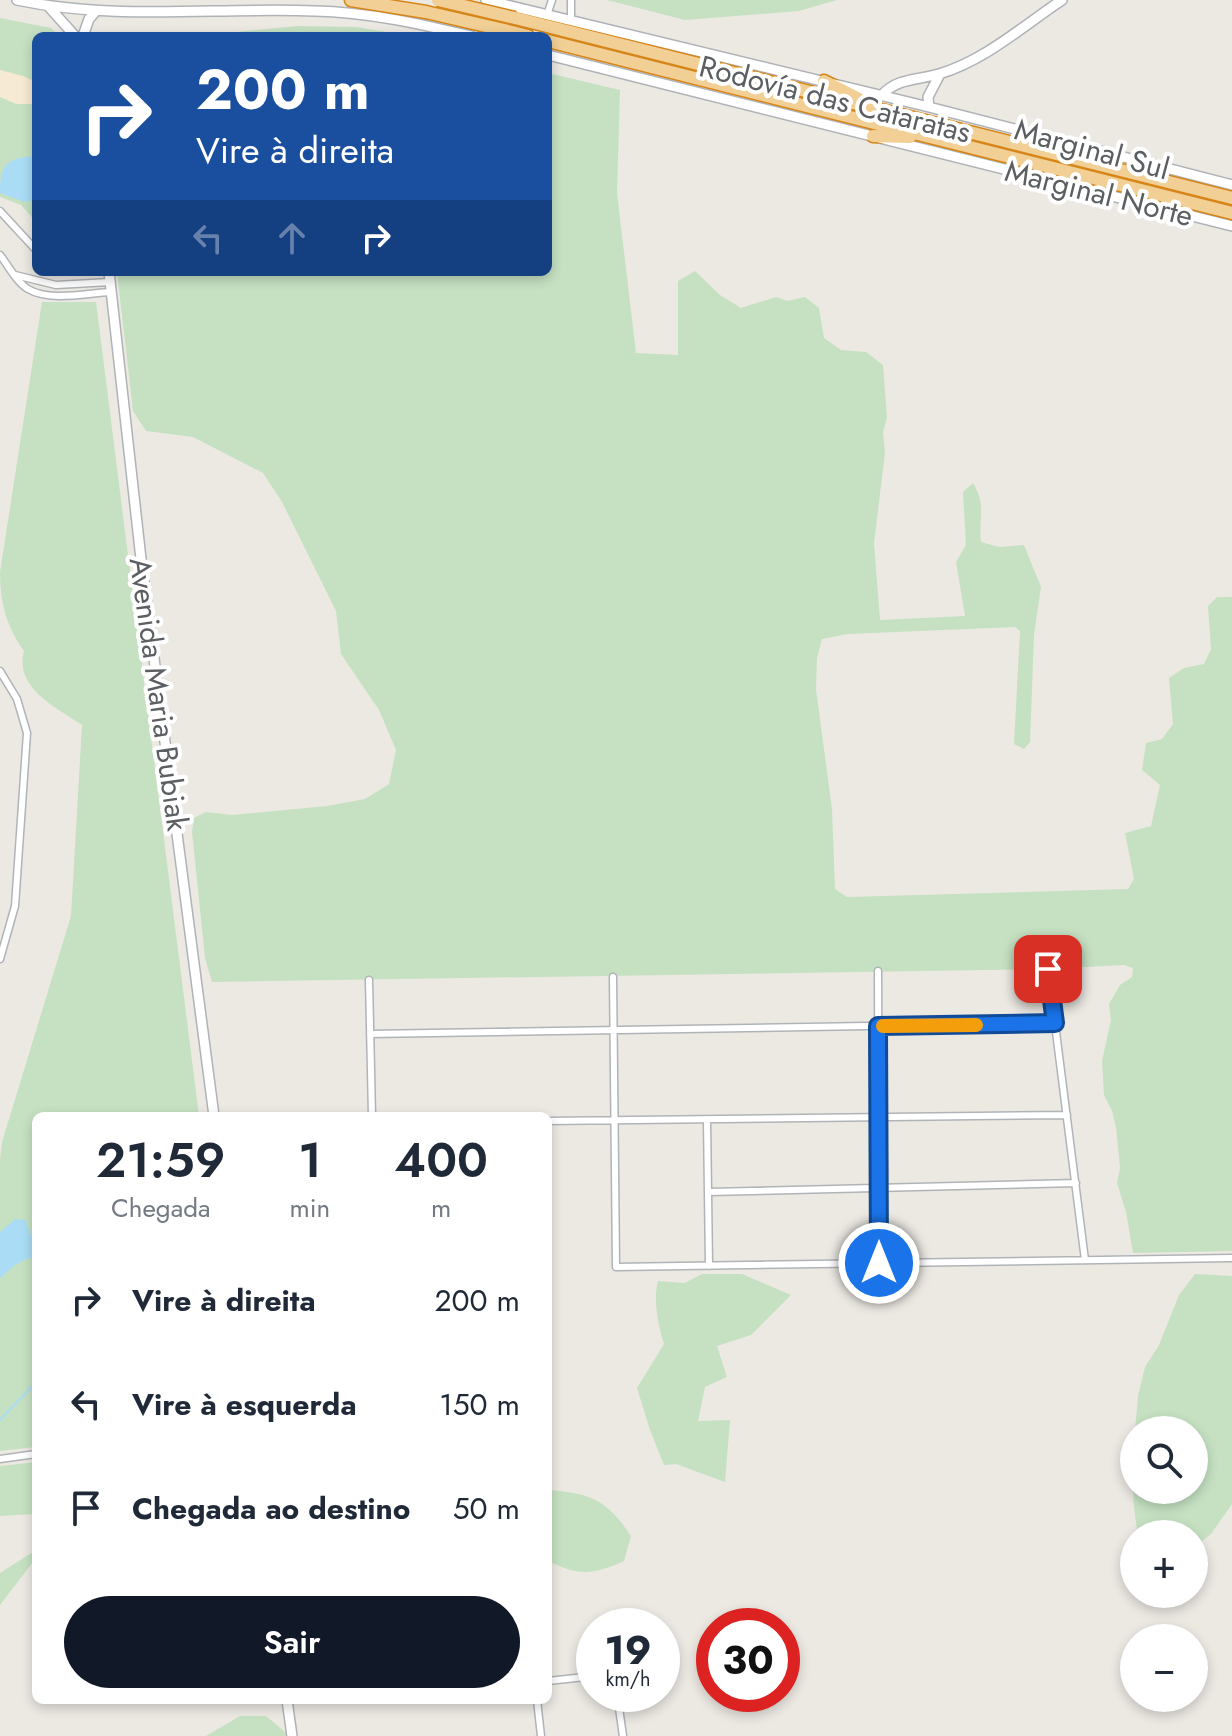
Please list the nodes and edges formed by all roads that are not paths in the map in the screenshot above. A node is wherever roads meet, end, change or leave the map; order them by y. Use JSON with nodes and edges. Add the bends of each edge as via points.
{"nodes":[{"id":1,"x":17,"y":0,"type":"edge"},
{"id":2,"x":351,"y":0,"type":"edge"},
{"id":3,"x":438,"y":0,"type":"edge"},
{"id":4,"x":445,"y":0,"type":"edge"},
{"id":5,"x":486,"y":0,"type":"edge"},
{"id":6,"x":552,"y":0,"type":"edge"},
{"id":7,"x":571,"y":0,"type":"edge"},
{"id":8,"x":1062,"y":0,"type":"edge"},
{"id":9,"x":501,"y":3,"type":"junction"},
{"id":10,"x":49,"y":7,"type":"junction"},
{"id":11,"x":96,"y":11,"type":"junction"},
{"id":12,"x":547,"y":15,"type":"junction"},
{"id":13,"x":571,"y":21,"type":"junction"},
{"id":14,"x":438,"y":28,"type":"junction"},
{"id":15,"x":71,"y":32,"type":"edge"},
{"id":16,"x":84,"y":32,"type":"edge"},
{"id":17,"x":454,"y":32,"type":"edge"},
{"id":18,"x":493,"y":32,"type":"edge"},
{"id":19,"x":512,"y":32,"type":"edge"},
{"id":20,"x":552,"y":42,"type":"edge"},
{"id":21,"x":552,"y":56,"type":"edge"},
{"id":22,"x":940,"y":74,"type":"junction"},
{"id":23,"x":824,"y":81,"type":"junction"},
{"id":24,"x":882,"y":95,"type":"junction"},
{"id":25,"x":929,"y":107,"type":"junction"},
{"id":26,"x":878,"y":109,"type":"junction"},
{"id":27,"x":873,"y":136,"type":"junction"},
{"id":28,"x":933,"y":138,"type":"junction"},
{"id":29,"x":1232,"y":185,"type":"edge"},
{"id":30,"x":1232,"y":198,"type":"edge"},
{"id":31,"x":0,"y":211,"type":"edge"},
{"id":32,"x":1232,"y":213,"type":"edge"},
{"id":33,"x":1232,"y":226,"type":"edge"},
{"id":34,"x":32,"y":246,"type":"edge"},
{"id":35,"x":0,"y":255,"type":"edge"},
{"id":36,"x":110,"y":282,"type":"edge"},
{"id":37,"x":0,"y":671,"type":"edge"},
{"id":38,"x":0,"y":959,"type":"edge"},
{"id":39,"x":1048,"y":969,"type":"dead end"},
{"id":40,"x":878,"y":971,"type":"dead end"},
{"id":41,"x":613,"y":977,"type":"dead end"},
{"id":42,"x":369,"y":980,"type":"dead end"},
{"id":43,"x":1055,"y":1023,"type":"junction"},
{"id":44,"x":878,"y":1026,"type":"junction"},
{"id":45,"x":614,"y":1030,"type":"junction"},
{"id":46,"x":370,"y":1034,"type":"junction"},
{"id":47,"x":213,"y":1112,"type":"edge"},
{"id":48,"x":372,"y":1112,"type":"edge"},
{"id":49,"x":1067,"y":1115,"type":"junction"},
{"id":50,"x":878,"y":1119,"type":"junction"},
{"id":51,"x":707,"y":1120,"type":"junction"},
{"id":52,"x":552,"y":1121,"type":"edge"},
{"id":53,"x":615,"y":1121,"type":"junction"},
{"id":54,"x":1076,"y":1183,"type":"junction"},
{"id":55,"x":879,"y":1188,"type":"junction"},
{"id":56,"x":708,"y":1192,"type":"junction"},
{"id":57,"x":1232,"y":1258,"type":"edge"},
{"id":58,"x":1085,"y":1260,"type":"junction"},
{"id":59,"x":879,"y":1263,"type":"junction"},
{"id":60,"x":709,"y":1266,"type":"junction"},
{"id":61,"x":32,"y":1455,"type":"edge"},
{"id":62,"x":0,"y":1459,"type":"edge"},
{"id":63,"x":576,"y":1678,"type":"edge"},
{"id":64,"x":552,"y":1681,"type":"edge"},
{"id":65,"x":288,"y":1704,"type":"edge"},
{"id":66,"x":537,"y":1704,"type":"edge"},
{"id":67,"x":620,"y":1712,"type":"edge"},
{"id":68,"x":292,"y":1736,"type":"edge"},
{"id":69,"x":541,"y":1736,"type":"edge"},
{"id":70,"x":623,"y":1736,"type":"edge"}],
"edges":[{"from":1,"to":10,"type":"street"},
{"from":2,"to":19,"type":"highway","bridge":true},
{"from":3,"to":26,"type":"highway","name":"Rodovía das Cataratas","bridge":true},
{"from":4,"to":14,"type":"street"},
{"from":5,"to":9,"type":"street","name":"Marginal Sul"},
{"from":6,"to":12,"type":"street"},
{"from":7,"to":13,"type":"street"},
{"from":8,"to":22,"type":"street","via":[[982,54]]},
{"from":9,"to":12,"type":"street","name":"Marginal Sul"},
{"from":9,"to":18,"type":"street"},
{"from":10,"to":11,"type":"street"},
{"from":10,"to":15,"type":"street"},
{"from":11,"to":14,"type":"street","via":[[317,11]]},
{"from":11,"to":16,"type":"street"},
{"from":12,"to":13,"type":"street","name":"Marginal Sul"},
{"from":13,"to":23,"type":"street","name":"Marginal Sul"},
{"from":14,"to":17,"type":"street"},
{"from":20,"to":28,"type":"highway","name":"Rodovía das Cataratas"},
{"from":21,"to":27,"type":"street","name":"Marginal Norte"},
{"from":22,"to":24,"type":"street","via":[[890,86]]},
{"from":22,"to":25,"type":"street","via":[[928,97]]},
{"from":23,"to":24,"type":"street","name":"Marginal Sul"},
{"from":23,"to":26,"type":"highway"},
{"from":24,"to":25,"type":"street","name":"Marginal Sul"},
{"from":25,"to":29,"type":"street","name":"Marginal Sul"},
{"from":26,"to":30,"type":"highway","name":"Rodovía das Cataratas"},
{"from":27,"to":28,"type":"highway"},
{"from":27,"to":33,"type":"street","name":"Marginal Norte"},
{"from":28,"to":32,"type":"highway","name":"Rodovía das Cataratas"},
{"from":31,"to":34,"type":"street"},
{"from":35,"to":36,"type":"street","via":[[15,275],[56,285]]},
{"from":36,"to":47,"type":"street","name":"Avenida Maria Bubiak"},
{"from":37,"to":38,"type":"street","via":[[17,699],[27,733],[17,893]]},
{"from":39,"to":43,"type":"street"},
{"from":40,"to":44,"type":"street"},
{"from":41,"to":45,"type":"street"},
{"from":42,"to":46,"type":"street"},
{"from":43,"to":44,"type":"street"},
{"from":43,"to":49,"type":"street"},
{"from":44,"to":45,"type":"street"},
{"from":44,"to":50,"type":"street"},
{"from":45,"to":46,"type":"street"},
{"from":45,"to":53,"type":"street"},
{"from":46,"to":48,"type":"street"},
{"from":49,"to":50,"type":"street"},
{"from":49,"to":54,"type":"street"},
{"from":50,"to":51,"type":"street"},
{"from":50,"to":55,"type":"street"},
{"from":51,"to":53,"type":"street"},
{"from":51,"to":56,"type":"street"},
{"from":52,"to":53,"type":"street"},
{"from":53,"to":60,"type":"street","via":[[616,1267]]},
{"from":54,"to":55,"type":"street"},
{"from":54,"to":58,"type":"street"},
{"from":55,"to":56,"type":"street"},
{"from":55,"to":59,"type":"street"},
{"from":56,"to":60,"type":"street"},
{"from":57,"to":58,"type":"street"},
{"from":58,"to":59,"type":"street"},
{"from":59,"to":60,"type":"street"},
{"from":61,"to":62,"type":"street"},
{"from":63,"to":64,"type":"street"},
{"from":65,"to":68,"type":"street"},
{"from":66,"to":69,"type":"street"},
{"from":67,"to":70,"type":"street"}]}
